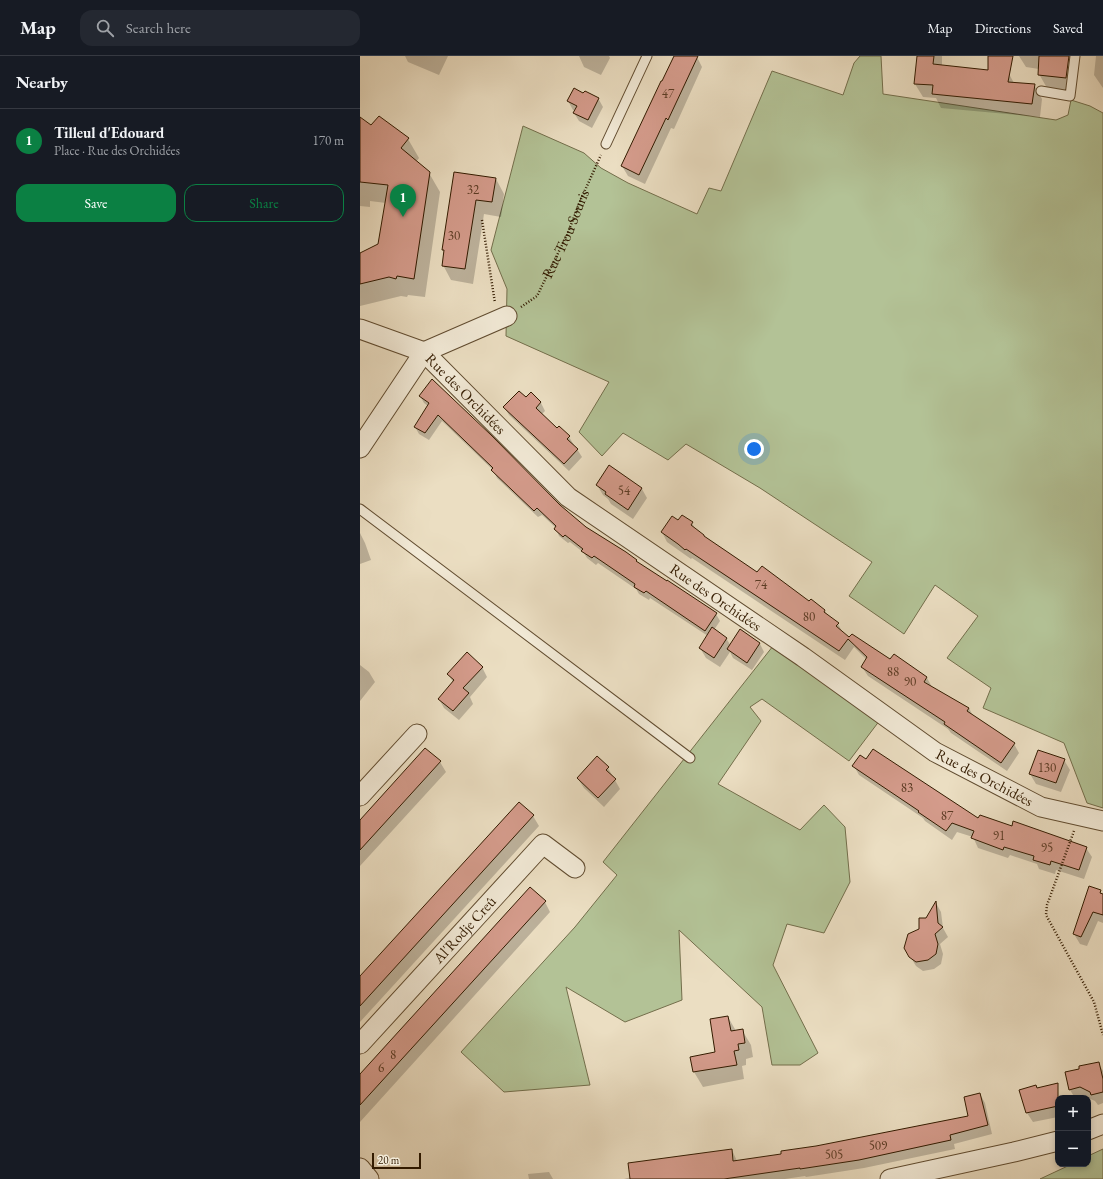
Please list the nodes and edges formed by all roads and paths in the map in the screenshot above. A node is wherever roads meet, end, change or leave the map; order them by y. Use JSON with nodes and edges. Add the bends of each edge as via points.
{"nodes":[{"id":1,"x":647,"y":56,"type":"edge"},
{"id":2,"x":1075,"y":56,"type":"edge"},
{"id":3,"x":1041,"y":91,"type":"dead end"},
{"id":4,"x":606,"y":144,"type":"joint"},
{"id":5,"x":482,"y":220,"type":"dead end"},
{"id":6,"x":502,"y":318,"type":"junction"},
{"id":7,"x":360,"y":329,"type":"edge"},
{"id":8,"x":424,"y":352,"type":"junction"},
{"id":9,"x":360,"y":448,"type":"edge"},
{"id":10,"x":360,"y":509,"type":"edge"},
{"id":11,"x":417,"y":734,"type":"dead end"},
{"id":12,"x":690,"y":758,"type":"dead end"},
{"id":13,"x":360,"y":796,"type":"edge"},
{"id":14,"x":1080,"y":816,"type":"junction"},
{"id":15,"x":1103,"y":821,"type":"edge"},
{"id":16,"x":575,"y":868,"type":"dead end"},
{"id":17,"x":1103,"y":1035,"type":"edge"},
{"id":18,"x":360,"y":1044,"type":"edge"},
{"id":19,"x":1103,"y":1124,"type":"edge"},
{"id":20,"x":1091,"y":1129,"type":"edge"},
{"id":21,"x":1055,"y":1142,"type":"edge"},
{"id":22,"x":360,"y":1168,"type":"edge"},
{"id":23,"x":369,"y":1179,"type":"edge"},
{"id":24,"x":890,"y":1179,"type":"edge"}],
"edges":[{"from":1,"to":4,"type":"lane"},
{"from":2,"to":3,"type":"lane","via":[[1070,96]]},
{"from":4,"to":6,"type":"path","name":"Rue Trou Souris","via":[[537,296]]},
{"from":5,"to":6,"type":"path"},
{"from":6,"to":8,"type":"street"},
{"from":7,"to":8,"type":"street","name":"Rue des Orchidées"},
{"from":8,"to":9,"type":"street"},
{"from":8,"to":14,"type":"street","name":"Rue des Orchidées","via":[[568,497],[803,657],[935,752],[1041,807]]},
{"from":10,"to":12,"type":"lane"},
{"from":11,"to":13,"type":"street"},
{"from":14,"to":15,"type":"street","name":"Rue des Orchidées"},
{"from":14,"to":17,"type":"path","via":[[1047,905],[1046,914],[1094,1002]]},
{"from":16,"to":18,"type":"street","name":"Al'Rodje Creû","via":[[543,844]]},
{"from":19,"to":20,"type":"street"},
{"from":21,"to":24,"type":"street"},
{"from":22,"to":23,"type":"street"}]}
